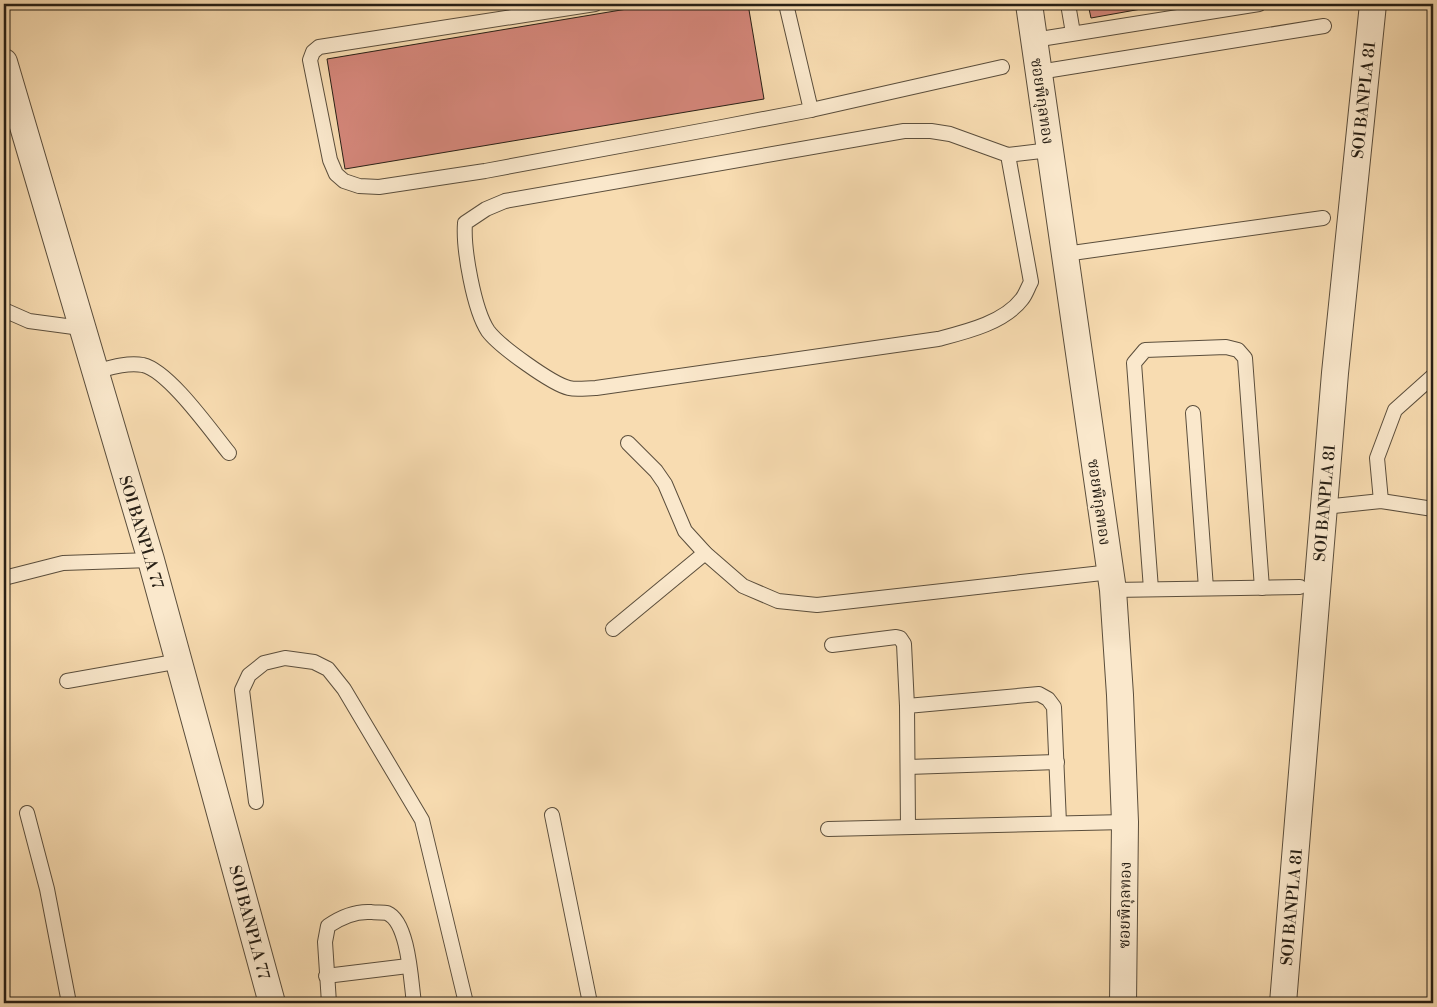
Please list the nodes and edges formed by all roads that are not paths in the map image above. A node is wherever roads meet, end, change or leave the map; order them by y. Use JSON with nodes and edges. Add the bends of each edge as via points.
{"nodes":[{"id":1,"x":595,"y":4,"type":"edge"},
{"id":2,"x":786,"y":4,"type":"edge"},
{"id":3,"x":1029,"y":4,"type":"edge"},
{"id":4,"x":1068,"y":4,"type":"edge"},
{"id":5,"x":1259,"y":4,"type":"edge"},
{"id":6,"x":1374,"y":4,"type":"edge"},
{"id":7,"x":1324,"y":26,"type":"dead end"},
{"id":8,"x":1073,"y":34,"type":"junction"},
{"id":9,"x":1033,"y":58,"type":"junction"},
{"id":10,"x":4,"y":62,"type":"edge"},
{"id":11,"x":1002,"y":67,"type":"dead end"},
{"id":12,"x":811,"y":110,"type":"junction"},
{"id":13,"x":1050,"y":150,"type":"junction"},
{"id":14,"x":1008,"y":155,"type":"junction"},
{"id":15,"x":1323,"y":218,"type":"dead end"},
{"id":16,"x":1065,"y":254,"type":"junction"},
{"id":17,"x":4,"y":310,"type":"edge"},
{"id":18,"x":81,"y":328,"type":"junction"},
{"id":19,"x":94,"y":372,"type":"junction"},
{"id":20,"x":1433,"y":376,"type":"edge"},
{"id":21,"x":1193,"y":413,"type":"dead end"},
{"id":22,"x":628,"y":443,"type":"dead end"},
{"id":23,"x":229,"y":453,"type":"dead end"},
{"id":24,"x":1381,"y":501,"type":"junction"},
{"id":25,"x":1324,"y":507,"type":"junction"},
{"id":26,"x":1433,"y":509,"type":"edge"},
{"id":27,"x":704,"y":553,"type":"junction"},
{"id":28,"x":151,"y":560,"type":"junction"},
{"id":29,"x":4,"y":578,"type":"edge"},
{"id":30,"x":1112,"y":581,"type":"junction"},
{"id":31,"x":1300,"y":587,"type":"dead end"},
{"id":32,"x":1206,"y":588,"type":"junction"},
{"id":33,"x":1262,"y":588,"type":"junction"},
{"id":34,"x":1151,"y":589,"type":"junction"},
{"id":35,"x":613,"y":629,"type":"dead end"},
{"id":36,"x":832,"y":646,"type":"dead end"},
{"id":37,"x":180,"y":661,"type":"junction"},
{"id":38,"x":67,"y":681,"type":"dead end"},
{"id":39,"x":907,"y":706,"type":"junction"},
{"id":40,"x":1057,"y":762,"type":"junction"},
{"id":41,"x":908,"y":767,"type":"junction"},
{"id":42,"x":256,"y":802,"type":"dead end"},
{"id":43,"x":27,"y":813,"type":"dead end"},
{"id":44,"x":552,"y":815,"type":"dead end"},
{"id":45,"x":1125,"y":822,"type":"junction"},
{"id":46,"x":1059,"y":823,"type":"junction"},
{"id":47,"x":908,"y":827,"type":"junction"},
{"id":48,"x":828,"y":829,"type":"dead end"},
{"id":49,"x":408,"y":966,"type":"junction"},
{"id":50,"x":326,"y":976,"type":"junction"},
{"id":51,"x":69,"y":1003,"type":"edge"},
{"id":52,"x":272,"y":1003,"type":"edge"},
{"id":53,"x":329,"y":1003,"type":"edge"},
{"id":54,"x":414,"y":1003,"type":"edge"},
{"id":55,"x":466,"y":1003,"type":"edge"},
{"id":56,"x":590,"y":1003,"type":"edge"},
{"id":57,"x":1123,"y":1003,"type":"edge"},
{"id":58,"x":1283,"y":1003,"type":"edge"}],
"edges":[{"from":1,"to":12,"type":"lane","via":[[319,47],[310,60],[330,160],[336,174],[344,181],[359,186],[379,187],[486,171]]},
{"from":2,"to":12,"type":"lane"},
{"from":3,"to":9,"type":"street","name":"ซอยพิกุลทอง"},
{"from":4,"to":8,"type":"lane"},
{"from":5,"to":8,"type":"lane"},
{"from":6,"to":25,"type":"street","name":"SOI BANPLA 81"},
{"from":7,"to":9,"type":"lane"},
{"from":8,"to":9,"type":"lane"},
{"from":9,"to":13,"type":"street","name":"ซอยพิกุลทอง"},
{"from":10,"to":18,"type":"street","name":"SOI BANPLA 77"},
{"from":11,"to":12,"type":"lane"},
{"from":13,"to":14,"type":"lane"},
{"from":13,"to":16,"type":"street","name":"ซอยพิกุลทอง"},
{"from":14,"to":14,"type":"lane","via":[[950,134],[904,131],[505,202],[486,209],[465,223],[464,240],[479,313],[488,331],[500,343],[555,383],[570,388],[625,384],[928,341],[966,332],[1005,314],[1022,299],[1031,282]]},
{"from":15,"to":16,"type":"lane"},
{"from":16,"to":30,"type":"street","name":"ซอยพิกุลทอง"},
{"from":17,"to":18,"type":"lane","via":[[29,321]]},
{"from":18,"to":19,"type":"street","name":"SOI BANPLA 77"},
{"from":19,"to":23,"type":"lane","via":[[128,364],[145,365],[166,377]]},
{"from":19,"to":28,"type":"street","name":"SOI BANPLA 77"},
{"from":20,"to":24,"type":"lane","via":[[1395,410],[1376,458]]},
{"from":21,"to":32,"type":"lane"},
{"from":22,"to":27,"type":"lane","via":[[665,484],[685,531]]},
{"from":24,"to":25,"type":"lane"},
{"from":24,"to":26,"type":"lane"},
{"from":25,"to":58,"type":"street","name":"SOI BANPLA 81"},
{"from":27,"to":30,"type":"lane","via":[[743,586],[778,600],[817,605]]},
{"from":27,"to":35,"type":"lane"},
{"from":28,"to":29,"type":"lane","via":[[63,563]]},
{"from":28,"to":37,"type":"street","name":"SOI BANPLA 77"},
{"from":30,"to":34,"type":"lane"},
{"from":30,"to":45,"type":"street","name":"ซอยพิกุลทอง"},
{"from":31,"to":33,"type":"lane"},
{"from":32,"to":33,"type":"lane"},
{"from":32,"to":34,"type":"lane"},
{"from":33,"to":34,"type":"lane","via":[[1245,358],[1238,350],[1226,347],[1146,350],[1134,363]]},
{"from":36,"to":39,"type":"lane","via":[[900,638],[904,644]]},
{"from":37,"to":38,"type":"lane"},
{"from":37,"to":52,"type":"street","name":"SOI BANPLA 77"},
{"from":39,"to":40,"type":"lane","via":[[1040,694],[1054,707]]},
{"from":39,"to":41,"type":"lane"},
{"from":40,"to":41,"type":"lane"},
{"from":40,"to":46,"type":"lane"},
{"from":41,"to":47,"type":"lane"},
{"from":42,"to":55,"type":"lane","via":[[242,690],[250,675],[264,663],[285,658],[314,662],[328,669],[344,689],[422,820]]},
{"from":43,"to":51,"type":"lane","via":[[47,889]]},
{"from":44,"to":56,"type":"lane"},
{"from":45,"to":46,"type":"lane"},
{"from":45,"to":57,"type":"street","name":"ซอยพิกุลทอง"},
{"from":46,"to":47,"type":"lane"},
{"from":47,"to":48,"type":"lane"},
{"from":49,"to":50,"type":"lane"},
{"from":49,"to":50,"type":"lane","via":[[405,940],[398,922],[387,914],[365,912],[340,918],[328,926]]},
{"from":49,"to":54,"type":"lane"},
{"from":50,"to":53,"type":"lane"}]}
